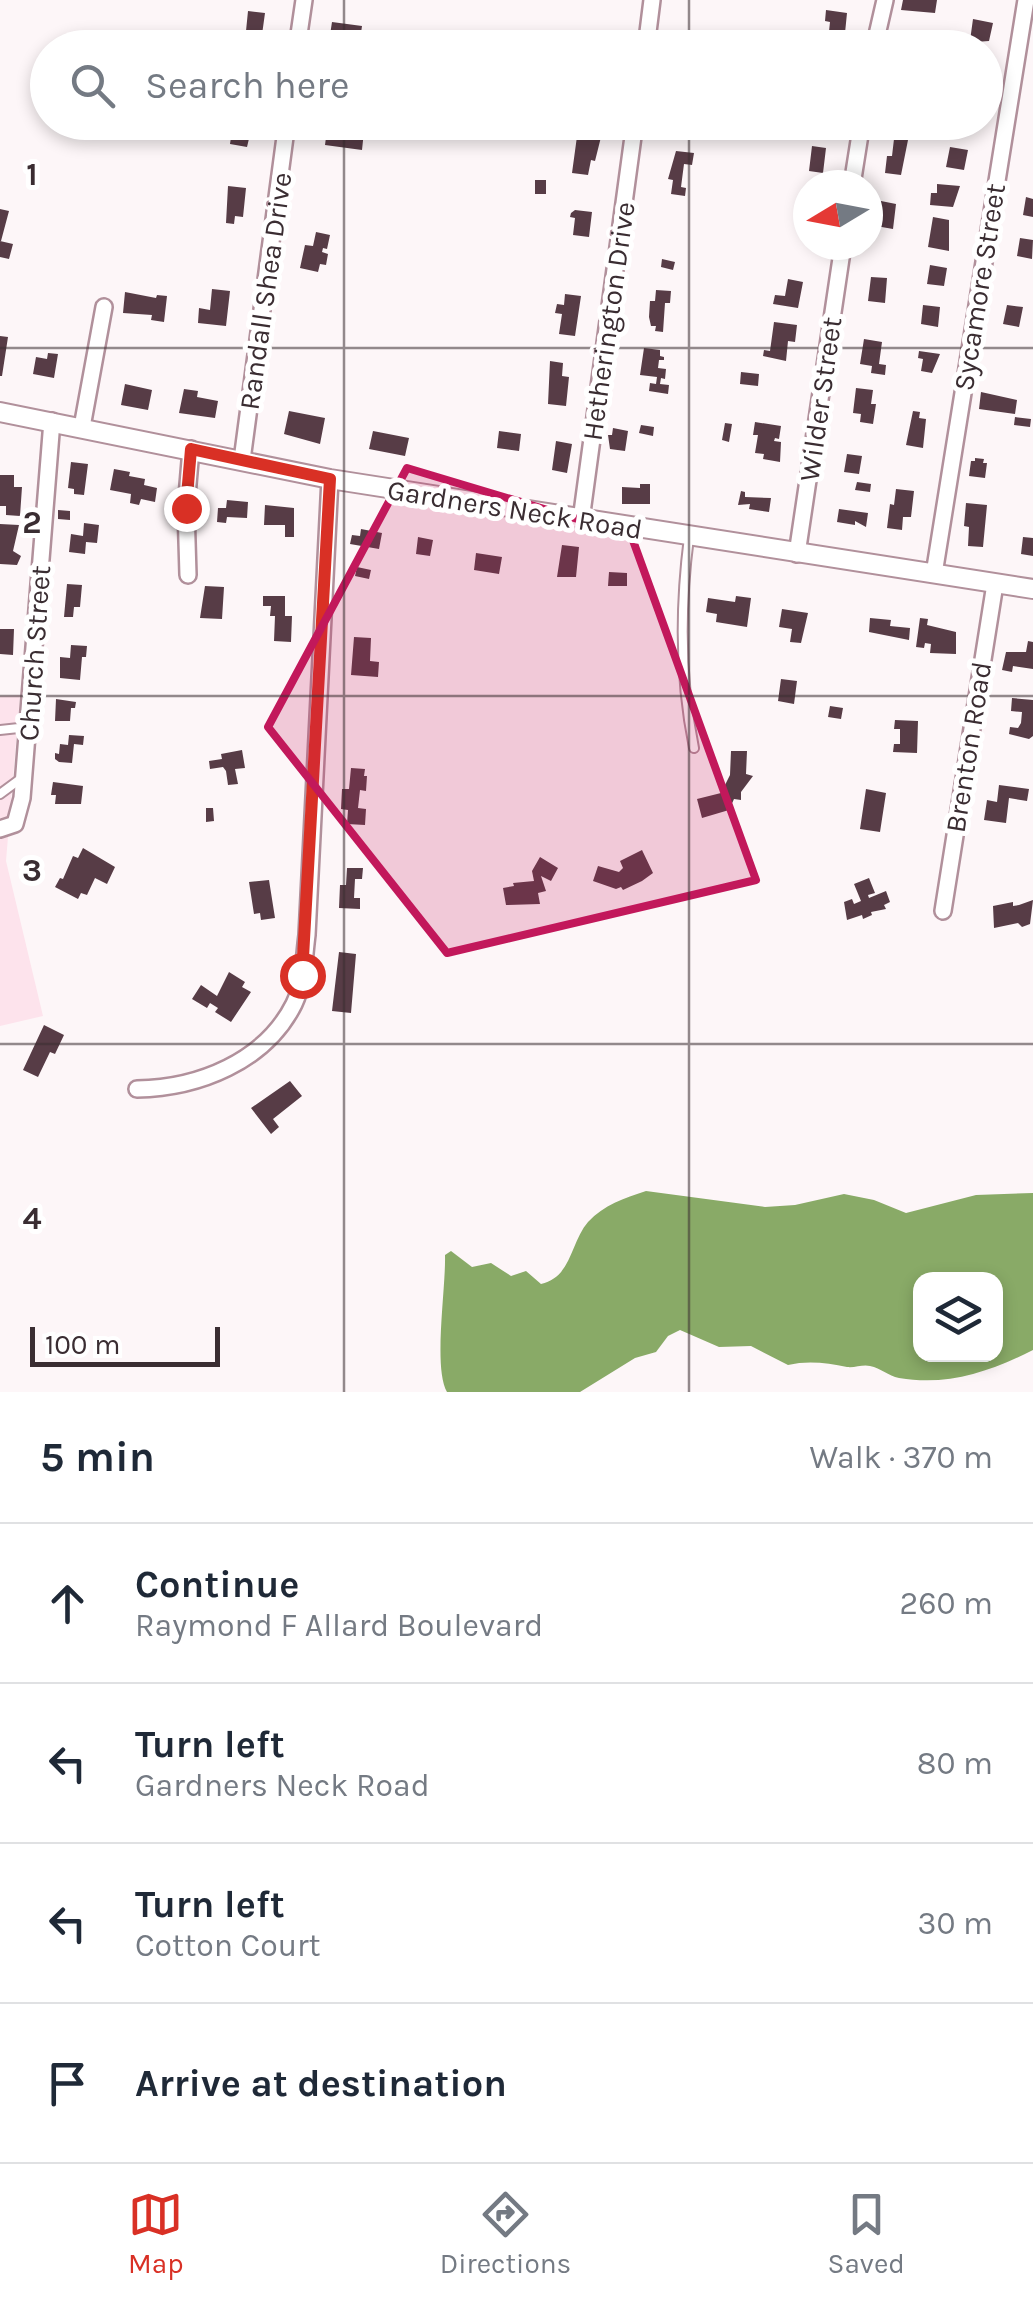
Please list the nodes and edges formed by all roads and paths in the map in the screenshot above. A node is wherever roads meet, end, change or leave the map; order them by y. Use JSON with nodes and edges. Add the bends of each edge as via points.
{"nodes":[{"id":1,"x":304,"y":0,"type":"edge"},
{"id":2,"x":652,"y":0,"type":"edge"},
{"id":3,"x":885,"y":0,"type":"edge"},
{"id":4,"x":1026,"y":0,"type":"edge"},
{"id":5,"x":300,"y":30,"type":"edge"},
{"id":6,"x":648,"y":30,"type":"edge"},
{"id":7,"x":878,"y":30,"type":"edge"},
{"id":8,"x":285,"y":140,"type":"edge"},
{"id":9,"x":633,"y":140,"type":"edge"},
{"id":10,"x":859,"y":140,"type":"edge"},
{"id":11,"x":854,"y":170,"type":"edge"},
{"id":12,"x":841,"y":260,"type":"edge"},
{"id":13,"x":104,"y":306,"type":"dead end"},
{"id":14,"x":0,"y":412,"type":"edge"},
{"id":15,"x":52,"y":421,"type":"junction"},
{"id":16,"x":82,"y":426,"type":"junction"},
{"id":17,"x":191,"y":449,"type":"junction"},
{"id":18,"x":242,"y":460,"type":"junction"},
{"id":19,"x":330,"y":479,"type":"junction"},
{"id":20,"x":580,"y":520,"type":"junction"},
{"id":21,"x":688,"y":537,"type":"junction"},
{"id":22,"x":797,"y":554,"type":"junction"},
{"id":23,"x":934,"y":574,"type":"junction"},
{"id":24,"x":188,"y":575,"type":"dead end"},
{"id":25,"x":995,"y":584,"type":"junction"},
{"id":26,"x":1033,"y":590,"type":"edge"},
{"id":27,"x":28,"y":727,"type":"junction"},
{"id":28,"x":0,"y":730,"type":"edge"},
{"id":29,"x":694,"y":748,"type":"dead end"},
{"id":30,"x":24,"y":777,"type":"junction"},
{"id":31,"x":0,"y":794,"type":"edge"},
{"id":32,"x":8,"y":827,"type":"edge"},
{"id":33,"x":943,"y":911,"type":"dead end"},
{"id":34,"x":136,"y":1089,"type":"dead end"}],
"edges":[{"from":1,"to":5,"type":"street"},
{"from":2,"to":6,"type":"street"},
{"from":3,"to":7,"type":"street"},
{"from":4,"to":23,"type":"street","name":"Sycamore Street"},
{"from":8,"to":18,"type":"street","name":"Randall Shea Drive"},
{"from":9,"to":20,"type":"street","name":"Hetherington Drive"},
{"from":10,"to":11,"type":"street"},
{"from":12,"to":22,"type":"street","name":"Wilder Street"},
{"from":13,"to":16,"type":"street"},
{"from":14,"to":15,"type":"street","name":"Gardners Neck Road"},
{"from":15,"to":16,"type":"street","name":"Gardners Neck Road"},
{"from":15,"to":27,"type":"street","name":"Church Street"},
{"from":16,"to":17,"type":"street","name":"Gardners Neck Road"},
{"from":17,"to":18,"type":"street","name":"Gardners Neck Road"},
{"from":17,"to":24,"type":"street"},
{"from":18,"to":19,"type":"street","name":"Gardners Neck Road"},
{"from":19,"to":20,"type":"street","name":"Gardners Neck Road"},
{"from":19,"to":34,"type":"street","via":[[307,935],[295,1002],[247,1059],[171,1086]]},
{"from":20,"to":21,"type":"street","name":"Gardners Neck Road"},
{"from":21,"to":22,"type":"street","name":"Gardners Neck Road"},
{"from":21,"to":29,"type":"lane","via":[[684,702]]},
{"from":22,"to":23,"type":"street","name":"Gardners Neck Road"},
{"from":23,"to":25,"type":"street","name":"Gardners Neck Road"},
{"from":25,"to":26,"type":"street","name":"Gardners Neck Road"},
{"from":25,"to":33,"type":"street","name":"Brenton Road"},
{"from":27,"to":28,"type":"lane"},
{"from":27,"to":30,"type":"street","name":"Church Street"},
{"from":30,"to":31,"type":"lane"},
{"from":30,"to":32,"type":"street","name":"Church Street"}]}
